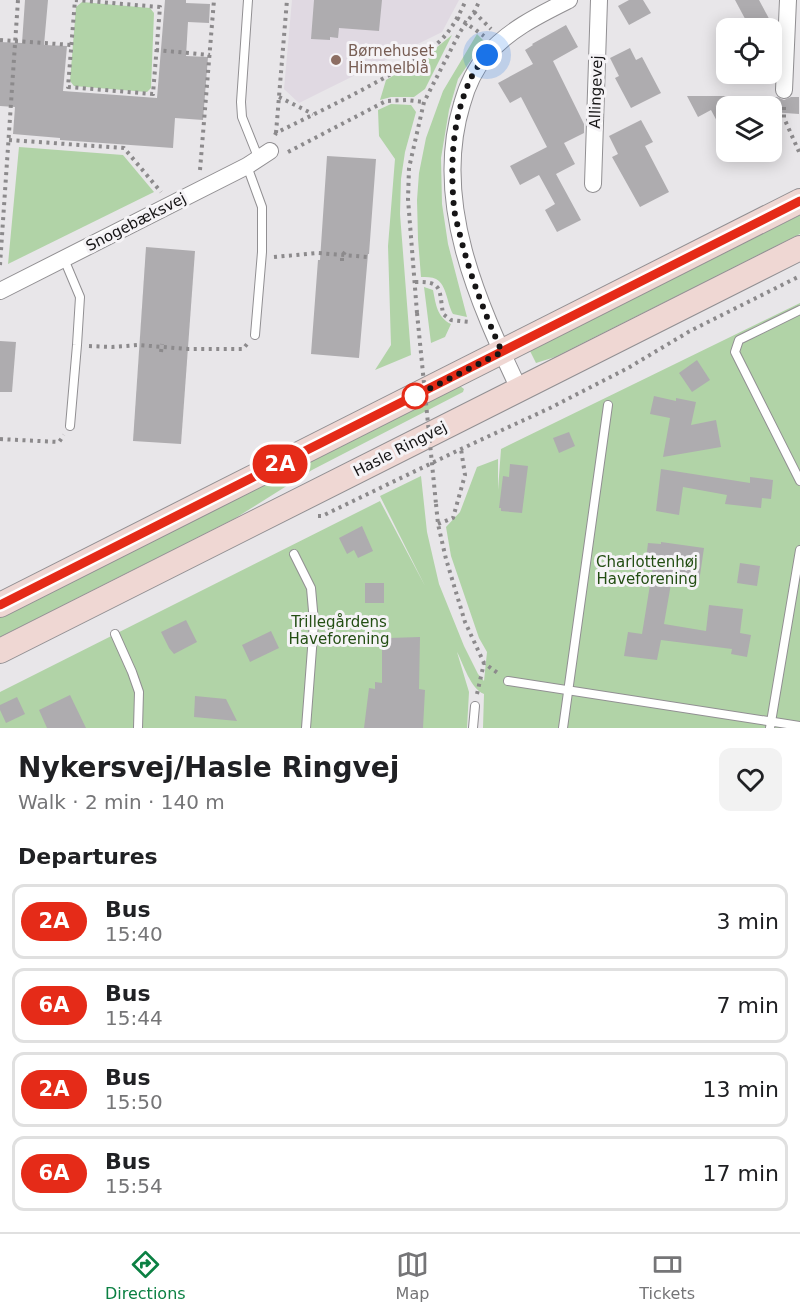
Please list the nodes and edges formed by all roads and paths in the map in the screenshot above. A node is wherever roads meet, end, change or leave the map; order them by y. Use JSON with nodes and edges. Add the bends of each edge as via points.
{"nodes":[{"id":1,"x":18,"y":0,"type":"edge"},
{"id":2,"x":214,"y":0,"type":"edge"},
{"id":3,"x":248,"y":0,"type":"edge"},
{"id":4,"x":287,"y":0,"type":"edge"},
{"id":5,"x":466,"y":0,"type":"edge"},
{"id":6,"x":480,"y":0,"type":"edge"},
{"id":7,"x":569,"y":0,"type":"edge"},
{"id":8,"x":599,"y":0,"type":"edge"},
{"id":9,"x":788,"y":0,"type":"edge"},
{"id":10,"x":457,"y":18,"type":"junction"},
{"id":11,"x":466,"y":23,"type":"junction"},
{"id":12,"x":0,"y":40,"type":"edge"},
{"id":13,"x":16,"y":41,"type":"junction"},
{"id":14,"x":72,"y":45,"type":"junction"},
{"id":15,"x":156,"y":50,"type":"junction"},
{"id":16,"x":210,"y":55,"type":"junction"},
{"id":17,"x":784,"y":90,"type":"joint"},
{"id":18,"x":279,"y":97,"type":"junction"},
{"id":19,"x":424,"y":102,"type":"junction"},
{"id":20,"x":314,"y":114,"type":"junction"},
{"id":21,"x":276,"y":133,"type":"junction"},
{"id":22,"x":0,"y":142,"type":"edge"},
{"id":23,"x":9,"y":142,"type":"junction"},
{"id":24,"x":800,"y":154,"type":"edge"},
{"id":25,"x":258,"y":158,"type":"junction"},
{"id":26,"x":593,"y":184,"type":"dead end"},
{"id":27,"x":199,"y":190,"type":"junction"},
{"id":28,"x":800,"y":201,"type":"edge"},
{"id":29,"x":171,"y":204,"type":"junction"},
{"id":30,"x":800,"y":248,"type":"edge"},
{"id":31,"x":344,"y":254,"type":"junction"},
{"id":32,"x":261,"y":257,"type":"junction"},
{"id":33,"x":368,"y":257,"type":"dead end"},
{"id":34,"x":64,"y":259,"type":"junction"},
{"id":35,"x":342,"y":261,"type":"dead end"},
{"id":36,"x":0,"y":265,"type":"edge"},
{"id":37,"x":800,"y":276,"type":"edge"},
{"id":38,"x":415,"y":282,"type":"junction"},
{"id":39,"x":0,"y":291,"type":"edge"},
{"id":40,"x":800,"y":310,"type":"edge"},
{"id":41,"x":470,"y":322,"type":"dead end"},
{"id":42,"x":255,"y":335,"type":"joint"},
{"id":43,"x":77,"y":345,"type":"junction"},
{"id":44,"x":502,"y":352,"type":"junction"},
{"id":45,"x":519,"y":389,"type":"junction"},
{"id":46,"x":608,"y":405,"type":"dead end"},
{"id":47,"x":70,"y":426,"type":"joint"},
{"id":48,"x":0,"y":439,"type":"edge"},
{"id":49,"x":461,"y":449,"type":"junction"},
{"id":50,"x":800,"y":481,"type":"edge"},
{"id":51,"x":312,"y":516,"type":"dead end"},
{"id":52,"x":438,"y":524,"type":"junction"},
{"id":53,"x":800,"y":550,"type":"edge"},
{"id":54,"x":294,"y":554,"type":"dead end"},
{"id":55,"x":0,"y":605,"type":"edge"},
{"id":56,"x":115,"y":634,"type":"dead end"},
{"id":57,"x":0,"y":651,"type":"edge"},
{"id":58,"x":484,"y":663,"type":"junction"},
{"id":59,"x":508,"y":681,"type":"joint"},
{"id":60,"x":568,"y":690,"type":"junction"},
{"id":61,"x":475,"y":706,"type":"joint"},
{"id":62,"x":771,"y":725,"type":"edge"},
{"id":63,"x":800,"y":726,"type":"edge"},
{"id":64,"x":138,"y":728,"type":"edge"},
{"id":65,"x":306,"y":728,"type":"edge"},
{"id":66,"x":473,"y":728,"type":"edge"},
{"id":67,"x":563,"y":728,"type":"edge"}],
"edges":[{"from":1,"to":13,"type":"path"},
{"from":2,"to":16,"type":"path"},
{"from":3,"to":25,"type":"lane","via":[[241,102],[242,117]]},
{"from":4,"to":18,"type":"path"},
{"from":5,"to":10,"type":"path"},
{"from":6,"to":11,"type":"path"},
{"from":7,"to":44,"type":"street","via":[[521,26],[487,55],[466,90],[456,126],[454,210],[485,315]]},
{"from":8,"to":26,"type":"street","name":"Allingevej"},
{"from":9,"to":17,"type":"street"},
{"from":10,"to":11,"type":"path"},
{"from":10,"to":20,"type":"path","via":[[447,34],[421,56]]},
{"from":11,"to":19,"type":"path"},
{"from":12,"to":13,"type":"path"},
{"from":13,"to":14,"type":"path"},
{"from":13,"to":23,"type":"path"},
{"from":14,"to":15,"type":"path","via":[[68,87],[153,94]]},
{"from":14,"to":15,"type":"path","via":[[75,0],[160,7]]},
{"from":15,"to":16,"type":"path"},
{"from":16,"to":27,"type":"path"},
{"from":17,"to":24,"type":"path","via":[[784,118]]},
{"from":18,"to":20,"type":"path"},
{"from":18,"to":21,"type":"path"},
{"from":19,"to":25,"type":"path","via":[[386,101],[288,152]]},
{"from":19,"to":38,"type":"path","via":[[409,168]]},
{"from":20,"to":21,"type":"path"},
{"from":21,"to":25,"type":"path"},
{"from":22,"to":23,"type":"path"},
{"from":23,"to":29,"type":"path","via":[[124,148]]},
{"from":23,"to":36,"type":"path"},
{"from":25,"to":27,"type":"street","name":"Snogebæksvej"},
{"from":25,"to":32,"type":"lane"},
{"from":27,"to":29,"type":"street","name":"Snogebæksvej"},
{"from":28,"to":44,"type":"main road"},
{"from":29,"to":34,"type":"street","name":"Snogebæksvej"},
{"from":30,"to":45,"type":"main road","name":"Hasle Ringvej"},
{"from":31,"to":32,"type":"path"},
{"from":31,"to":33,"type":"path"},
{"from":31,"to":35,"type":"path"},
{"from":32,"to":42,"type":"lane"},
{"from":34,"to":39,"type":"street","name":"Snogebæksvej"},
{"from":34,"to":43,"type":"lane","via":[[80,297]]},
{"from":37,"to":49,"type":"path","via":[[550,408]]},
{"from":38,"to":41,"type":"path","via":[[435,284],[443,314],[451,320]]},
{"from":38,"to":52,"type":"path","bridge":true},
{"from":40,"to":50,"type":"lane","via":[[739,340],[735,352]]},
{"from":42,"to":43,"type":"path","via":[[243,349]]},
{"from":43,"to":47,"type":"lane"},
{"from":44,"to":45,"type":"street"},
{"from":44,"to":55,"type":"main road"},
{"from":45,"to":57,"type":"main road","name":"Hasle Ringvej"},
{"from":46,"to":60,"type":"lane"},
{"from":47,"to":48,"type":"path","via":[[59,442]]},
{"from":49,"to":51,"type":"path","via":[[322,516]]},
{"from":49,"to":52,"type":"path","via":[[465,476],[453,518]]},
{"from":52,"to":58,"type":"path","via":[[465,622]]},
{"from":53,"to":62,"type":"lane"},
{"from":54,"to":65,"type":"lane","via":[[311,588],[313,606]]},
{"from":56,"to":64,"type":"lane","via":[[139,692]]},
{"from":58,"to":59,"type":"path"},
{"from":58,"to":61,"type":"path"},
{"from":59,"to":60,"type":"lane"},
{"from":60,"to":62,"type":"lane"},
{"from":60,"to":67,"type":"lane"},
{"from":61,"to":66,"type":"lane"},
{"from":62,"to":63,"type":"lane"}]}
